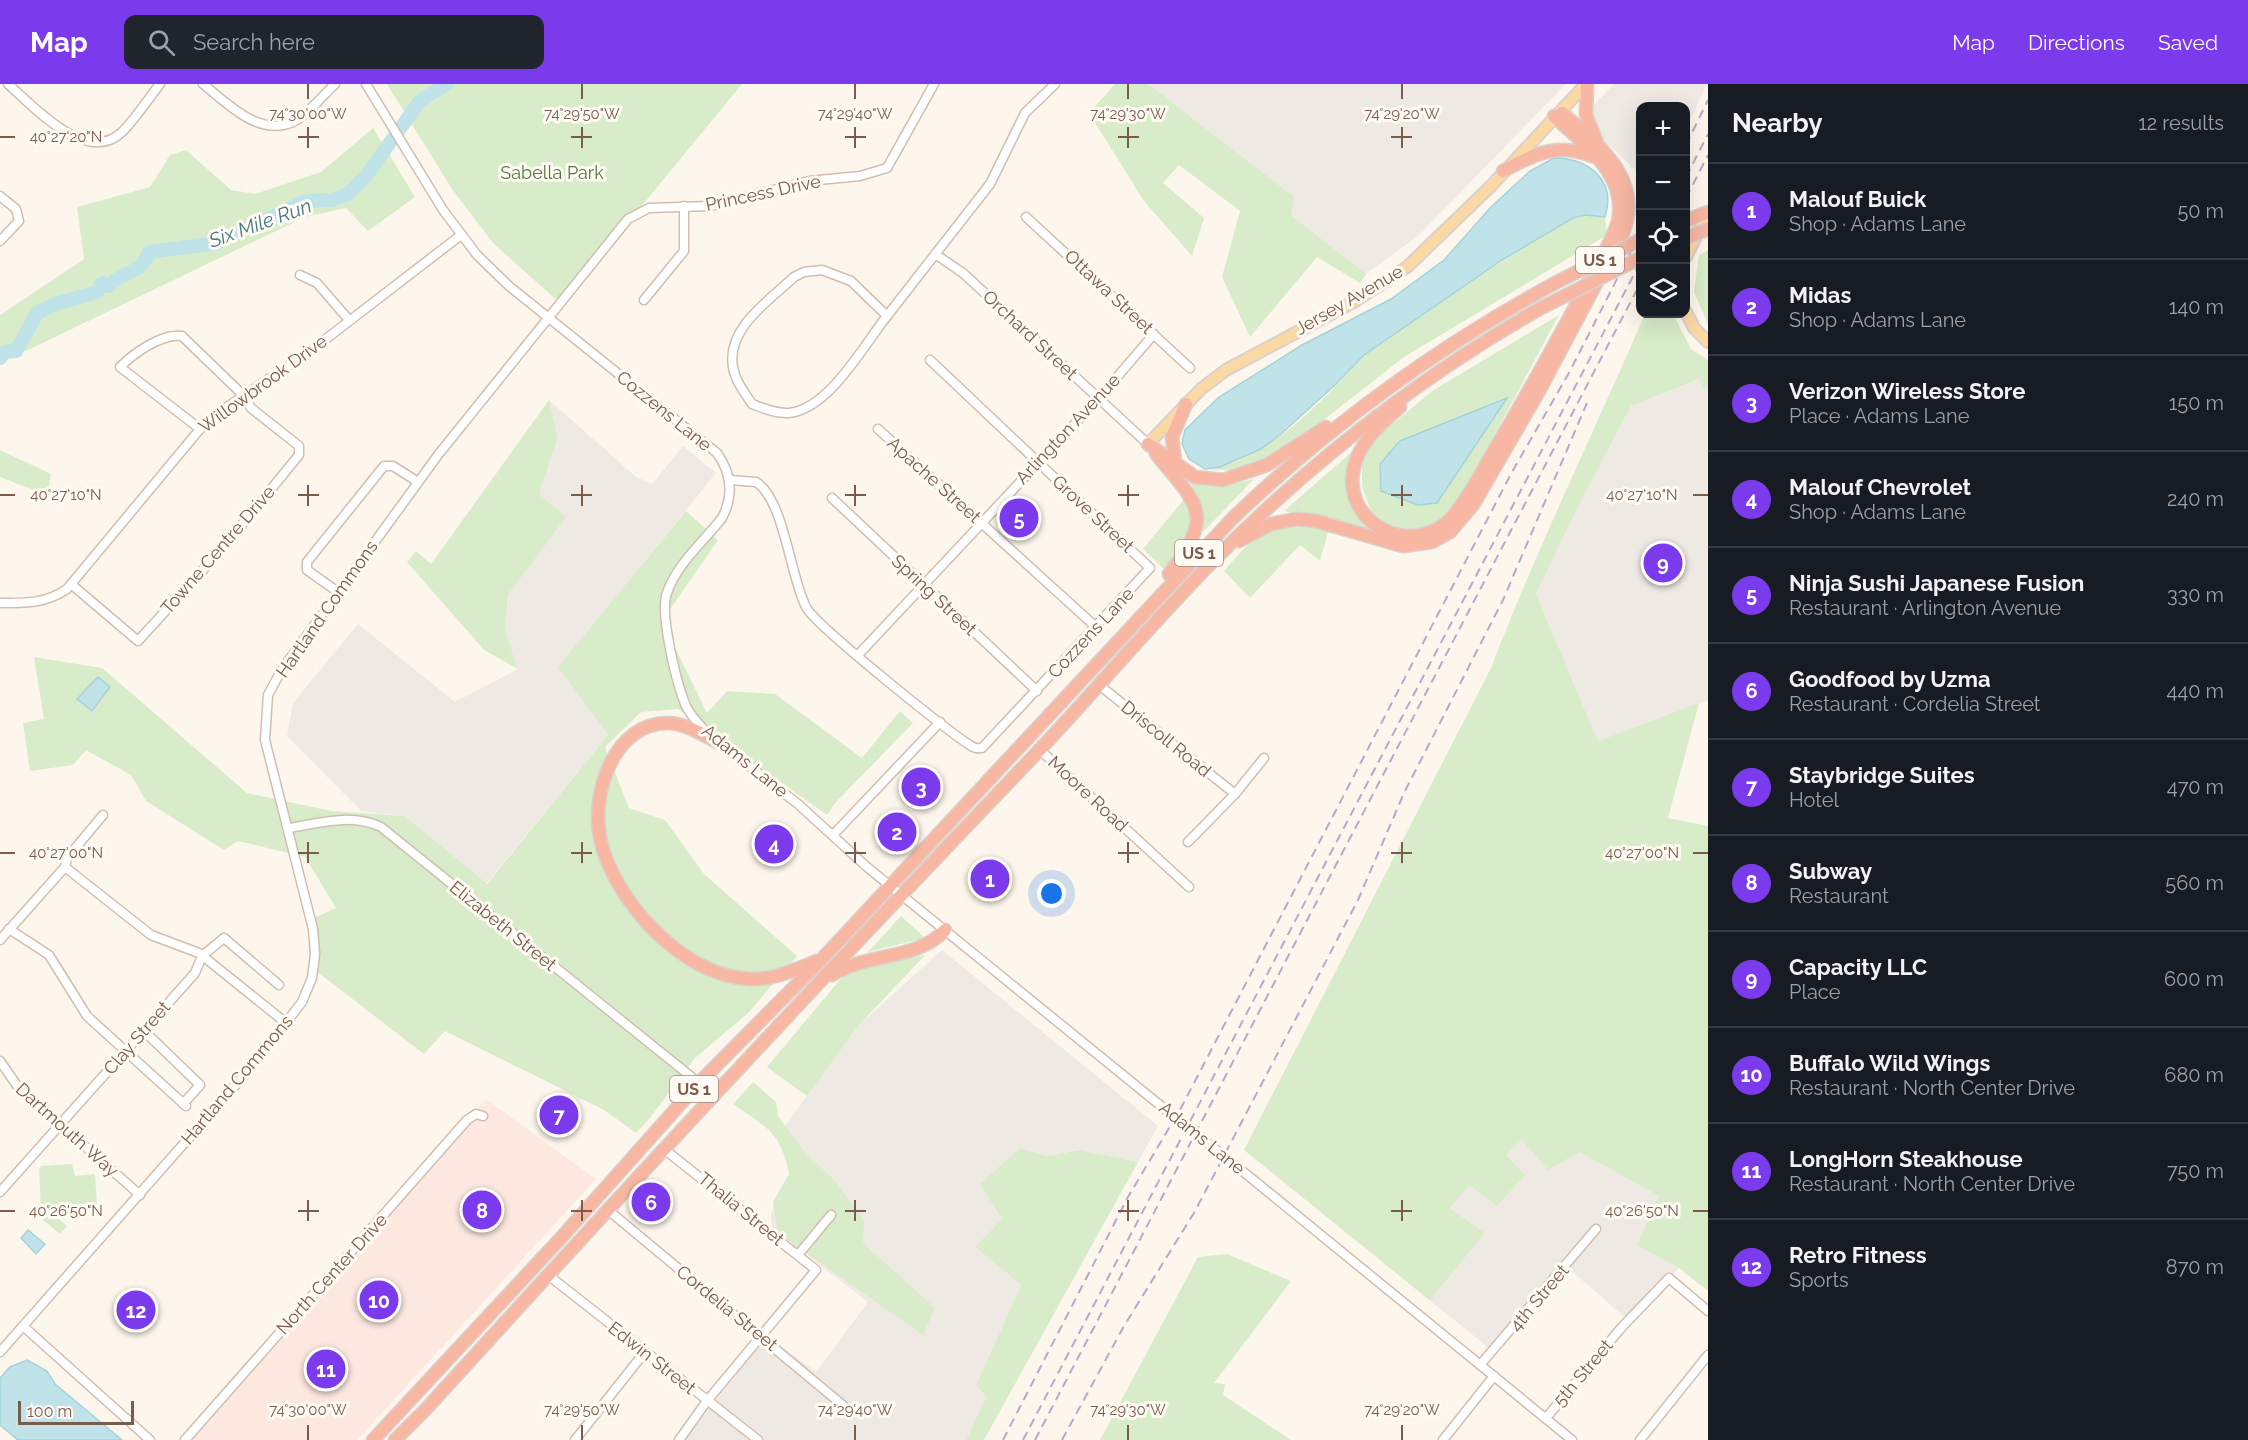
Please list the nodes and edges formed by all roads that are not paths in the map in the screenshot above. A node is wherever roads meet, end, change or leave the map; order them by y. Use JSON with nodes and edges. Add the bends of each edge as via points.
{"nodes":[{"id":1,"x":8,"y":84,"type":"edge"},
{"id":2,"x":160,"y":84,"type":"edge"},
{"id":3,"x":203,"y":84,"type":"edge"},
{"id":4,"x":335,"y":84,"type":"edge"},
{"id":5,"x":366,"y":84,"type":"edge"},
{"id":6,"x":934,"y":84,"type":"edge"},
{"id":7,"x":1055,"y":84,"type":"edge"},
{"id":8,"x":1586,"y":84,"type":"edge"},
{"id":9,"x":1557,"y":114,"type":"junction"},
{"id":10,"x":1600,"y":154,"type":"junction"},
{"id":11,"x":1503,"y":171,"type":"junction"},
{"id":12,"x":0,"y":196,"type":"edge"},
{"id":13,"x":684,"y":206,"type":"junction"},
{"id":14,"x":1708,"y":212,"type":"edge"},
{"id":15,"x":1026,"y":217,"type":"dead end"},
{"id":16,"x":1690,"y":219,"type":"edge"},
{"id":17,"x":1708,"y":229,"type":"edge"},
{"id":18,"x":461,"y":235,"type":"junction"},
{"id":19,"x":1690,"y":236,"type":"edge"},
{"id":20,"x":0,"y":241,"type":"edge"},
{"id":21,"x":1636,"y":242,"type":"edge"},
{"id":22,"x":1690,"y":249,"type":"edge"},
{"id":23,"x":935,"y":254,"type":"junction"},
{"id":24,"x":1636,"y":260,"type":"edge"},
{"id":25,"x":300,"y":275,"type":"dead end"},
{"id":26,"x":644,"y":300,"type":"dead end"},
{"id":27,"x":887,"y":316,"type":"junction"},
{"id":28,"x":549,"y":318,"type":"junction"},
{"id":29,"x":1689,"y":318,"type":"edge"},
{"id":30,"x":349,"y":320,"type":"junction"},
{"id":31,"x":1154,"y":334,"type":"junction"},
{"id":32,"x":1708,"y":342,"type":"edge"},
{"id":33,"x":930,"y":360,"type":"dead end"},
{"id":34,"x":1190,"y":368,"type":"dead end"},
{"id":35,"x":1441,"y":370,"type":"junction"},
{"id":36,"x":244,"y":396,"type":"junction"},
{"id":37,"x":1099,"y":398,"type":"junction"},
{"id":38,"x":1185,"y":404,"type":"junction"},
{"id":39,"x":1366,"y":404,"type":"junction"},
{"id":40,"x":200,"y":429,"type":"junction"},
{"id":41,"x":878,"y":429,"type":"dead end"},
{"id":42,"x":1148,"y":444,"type":"junction"},
{"id":43,"x":1175,"y":461,"type":"junction"},
{"id":44,"x":1038,"y":462,"type":"junction"},
{"id":45,"x":730,"y":480,"type":"junction"},
{"id":46,"x":418,"y":482,"type":"junction"},
{"id":47,"x":832,"y":498,"type":"dead end"},
{"id":48,"x":981,"y":522,"type":"junction"},
{"id":49,"x":1225,"y":549,"type":"junction"},
{"id":50,"x":1150,"y":568,"type":"joint"},
{"id":51,"x":71,"y":584,"type":"junction"},
{"id":52,"x":922,"y":584,"type":"junction"},
{"id":53,"x":338,"y":592,"type":"junction"},
{"id":54,"x":0,"y":603,"type":"edge"},
{"id":55,"x":1096,"y":628,"type":"junction"},
{"id":56,"x":1126,"y":631,"type":"junction"},
{"id":57,"x":858,"y":655,"type":"junction"},
{"id":58,"x":1098,"y":684,"type":"junction"},
{"id":59,"x":1037,"y":691,"type":"junction"},
{"id":60,"x":940,"y":722,"type":"junction"},
{"id":61,"x":719,"y":743,"type":"junction"},
{"id":62,"x":1040,"y":750,"type":"junction"},
{"id":63,"x":1264,"y":758,"type":"dead end"},
{"id":64,"x":1234,"y":794,"type":"junction"},
{"id":65,"x":103,"y":815,"type":"dead end"},
{"id":66,"x":289,"y":828,"type":"junction"},
{"id":67,"x":834,"y":834,"type":"junction"},
{"id":68,"x":1188,"y":842,"type":"dead end"},
{"id":69,"x":65,"y":867,"type":"junction"},
{"id":70,"x":890,"y":885,"type":"junction"},
{"id":71,"x":1189,"y":887,"type":"dead end"},
{"id":72,"x":901,"y":894,"type":"junction"},
{"id":73,"x":9,"y":928,"type":"junction"},
{"id":74,"x":945,"y":930,"type":"junction"},
{"id":75,"x":0,"y":940,"type":"edge"},
{"id":76,"x":202,"y":956,"type":"junction"},
{"id":77,"x":821,"y":960,"type":"junction"},
{"id":78,"x":279,"y":985,"type":"dead end"},
{"id":79,"x":814,"y":988,"type":"junction"},
{"id":80,"x":286,"y":1023,"type":"junction"},
{"id":81,"x":144,"y":1030,"type":"junction"},
{"id":82,"x":126,"y":1052,"type":"junction"},
{"id":83,"x":0,"y":1061,"type":"edge"},
{"id":84,"x":699,"y":1083,"type":"junction"},
{"id":85,"x":483,"y":1116,"type":"dead end"},
{"id":86,"x":59,"y":1124,"type":"junction"},
{"id":87,"x":664,"y":1149,"type":"junction"},
{"id":88,"x":0,"y":1192,"type":"edge"},
{"id":89,"x":140,"y":1196,"type":"junction"},
{"id":90,"x":608,"y":1210,"type":"junction"},
{"id":91,"x":831,"y":1215,"type":"dead end"},
{"id":92,"x":1596,"y":1229,"type":"dead end"},
{"id":93,"x":798,"y":1256,"type":"junction"},
{"id":94,"x":548,"y":1275,"type":"junction"},
{"id":95,"x":1708,"y":1311,"type":"edge"},
{"id":96,"x":22,"y":1326,"type":"junction"},
{"id":97,"x":762,"y":1336,"type":"junction"},
{"id":98,"x":0,"y":1352,"type":"edge"},
{"id":99,"x":644,"y":1353,"type":"junction"},
{"id":100,"x":1708,"y":1355,"type":"edge"},
{"id":101,"x":1480,"y":1365,"type":"junction"},
{"id":102,"x":1494,"y":1376,"type":"junction"},
{"id":103,"x":707,"y":1401,"type":"junction"},
{"id":104,"x":845,"y":1407,"type":"dead end"},
{"id":105,"x":1546,"y":1418,"type":"junction"},
{"id":106,"x":150,"y":1440,"type":"edge"},
{"id":107,"x":185,"y":1440,"type":"edge"},
{"id":108,"x":372,"y":1440,"type":"edge"},
{"id":109,"x":394,"y":1440,"type":"edge"},
{"id":110,"x":575,"y":1440,"type":"edge"},
{"id":111,"x":679,"y":1440,"type":"edge"},
{"id":112,"x":758,"y":1440,"type":"edge"},
{"id":113,"x":1443,"y":1440,"type":"edge"},
{"id":114,"x":1572,"y":1440,"type":"edge"},
{"id":115,"x":1640,"y":1440,"type":"edge"}],
"edges":[{"from":1,"to":2,"type":"street","via":[[66,134],[80,140],[101,141],[121,134]]},
{"from":3,"to":4,"type":"street","via":[[251,120],[272,128],[294,122]]},
{"from":5,"to":18,"type":"street","name":"Cozzens Lane"},
{"from":6,"to":13,"type":"street","name":"Princess Drive","via":[[887,168],[860,176],[809,181],[711,206]]},
{"from":7,"to":23,"type":"street","via":[[1025,113],[990,184]]},
{"from":8,"to":9,"type":"main road","name":"Jersey Avenue"},
{"from":8,"to":10,"type":"highway","via":[[1586,115]]},
{"from":9,"to":10,"type":"highway"},
{"from":9,"to":11,"type":"main road","name":"Jersey Avenue"},
{"from":10,"to":11,"type":"highway","via":[[1555,149],[1532,155]]},
{"from":10,"to":35,"type":"highway","via":[[1618,188],[1618,222],[1549,356],[1453,516],[1423,535],[1396,536],[1377,526],[1360,508],[1353,489],[1353,467],[1369,436]]},
{"from":10,"to":49,"type":"highway","via":[[1617,167],[1626,185],[1629,206],[1625,228],[1543,386],[1460,522],[1438,539],[1411,546],[1316,521],[1290,519],[1264,527]]},
{"from":11,"to":38,"type":"main road","name":"Jersey Avenue","via":[[1396,275],[1226,370]]},
{"from":12,"to":20,"type":"street","via":[[16,209],[19,221]]},
{"from":13,"to":26,"type":"street","via":[[684,251]]},
{"from":13,"to":28,"type":"street","name":"Princess Drive","via":[[649,208],[628,219]]},
{"from":14,"to":16,"type":"highway"},
{"from":14,"to":22,"type":"main road"},
{"from":15,"to":31,"type":"street","name":"Ottawa Street"},
{"from":17,"to":19,"type":"highway","bridge":true},
{"from":18,"to":28,"type":"street","name":"Cozzens Lane","via":[[493,272]]},
{"from":18,"to":30,"type":"street","name":"Willowbrook Drive"},
{"from":21,"to":39,"type":"highway","number":"US 1","bridge":true,"via":[[1463,336]]},
{"from":23,"to":27,"type":"street"},
{"from":23,"to":37,"type":"street","name":"Orchard Street","via":[[963,273]]},
{"from":24,"to":35,"type":"highway","number":"US 1","bridge":true,"via":[[1540,308]]},
{"from":25,"to":30,"type":"street","via":[[317,283]]},
{"from":27,"to":27,"type":"street","via":[[837,382],[805,409],[787,413],[752,404],[736,379],[732,366],[735,339],[751,318],[804,272],[822,270],[851,281]]},
{"from":28,"to":45,"type":"street","name":"Cozzens Lane","via":[[717,453]]},
{"from":28,"to":46,"type":"street","name":"Hartland Commons"},
{"from":29,"to":32,"type":"main road"},
{"from":30,"to":36,"type":"street","name":"Willowbrook Drive"},
{"from":31,"to":34,"type":"street","name":"Ottawa Street"},
{"from":31,"to":37,"type":"street","name":"Arlington Avenue"},
{"from":33,"to":44,"type":"street","name":"Grove Street"},
{"from":35,"to":49,"type":"highway","number":"US 1","via":[[1328,454]]},
{"from":36,"to":40,"type":"street","name":"Willowbrook Drive"},
{"from":36,"to":40,"type":"street","via":[[182,336],[170,335],[120,367]]},
{"from":36,"to":51,"type":"street","name":"Towne Centre Drive","via":[[251,408],[299,446],[299,455],[223,548],[138,641]]},
{"from":37,"to":42,"type":"street","name":"Orchard Street"},
{"from":37,"to":44,"type":"street","name":"Arlington Avenue"},
{"from":38,"to":42,"type":"main road","name":"Jersey Avenue"},
{"from":38,"to":43,"type":"highway","via":[[1172,437]]},
{"from":39,"to":43,"type":"highway","via":[[1275,461],[1241,476],[1201,480]]},
{"from":39,"to":56,"type":"highway","number":"US 1","via":[[1260,492]]},
{"from":40,"to":51,"type":"street","name":"Willowbrook Drive"},
{"from":41,"to":48,"type":"street","name":"Apache Street"},
{"from":42,"to":43,"type":"highway"},
{"from":42,"to":56,"type":"highway","via":[[1190,493],[1196,510],[1196,528],[1185,554]]},
{"from":44,"to":48,"type":"street","name":"Arlington Avenue"},
{"from":44,"to":50,"type":"street","name":"Grove Street"},
{"from":45,"to":57,"type":"street","name":"Cozzens Lane","via":[[756,482],[767,493],[806,608]]},
{"from":45,"to":61,"type":"street","name":"Adams Lane","via":[[722,518],[672,581],[664,607],[686,705]]},
{"from":46,"to":53,"type":"street","name":"Hartland Commons"},
{"from":46,"to":53,"type":"street","via":[[393,466],[384,466],[307,562],[307,570]]},
{"from":47,"to":52,"type":"street","name":"Spring Street"},
{"from":48,"to":52,"type":"street","name":"Arlington Avenue"},
{"from":48,"to":55,"type":"street","name":"Apache Street"},
{"from":49,"to":58,"type":"highway","number":"US 1"},
{"from":50,"to":55,"type":"street","name":"Cozzens Lane"},
{"from":51,"to":54,"type":"street","name":"Willowbrook Drive","via":[[51,600]]},
{"from":52,"to":57,"type":"street","name":"Arlington Avenue"},
{"from":52,"to":59,"type":"street","name":"Spring Street"},
{"from":53,"to":66,"type":"street","name":"Hartland Commons","via":[[280,671],[268,695],[265,741]]},
{"from":55,"to":59,"type":"street","name":"Cozzens Lane"},
{"from":56,"to":70,"type":"highway","number":"US 1"},
{"from":57,"to":60,"type":"street","name":"Cozzens Lane"},
{"from":58,"to":62,"type":"highway","number":"US 1"},
{"from":58,"to":64,"type":"street","name":"Driscoll Road"},
{"from":59,"to":60,"type":"street","name":"Cozzens Lane","via":[[982,748],[974,747]]},
{"from":60,"to":67,"type":"street"},
{"from":61,"to":67,"type":"street","name":"Adams Lane"},
{"from":61,"to":77,"type":"highway","via":[[670,723],[643,729],[624,743],[606,772],[598,806],[600,838],[610,868],[656,932],[710,969],[757,979]]},
{"from":62,"to":71,"type":"street","name":"Moore Road"},
{"from":62,"to":72,"type":"highway","number":"US 1"},
{"from":63,"to":64,"type":"street"},
{"from":64,"to":68,"type":"street"},
{"from":65,"to":69,"type":"street","via":[[67,858]]},
{"from":66,"to":80,"type":"street","name":"Hartland Commons","via":[[313,929],[315,954],[309,986]]},
{"from":66,"to":84,"type":"street","name":"Elizabeth Street","via":[[340,819],[365,819],[381,826]]},
{"from":67,"to":70,"type":"street","name":"Adams Lane"},
{"from":69,"to":73,"type":"street"},
{"from":69,"to":76,"type":"street","via":[[151,935]]},
{"from":70,"to":72,"type":"street","name":"Adams Lane"},
{"from":70,"to":77,"type":"highway","number":"US 1"},
{"from":72,"to":74,"type":"street","name":"Adams Lane"},
{"from":72,"to":79,"type":"highway","number":"US 1"},
{"from":73,"to":75,"type":"street"},
{"from":73,"to":82,"type":"street","via":[[49,956],[87,1016]]},
{"from":74,"to":79,"type":"highway","via":[[926,945],[850,964]]},
{"from":74,"to":101,"type":"street","name":"Adams Lane","bridge":true},
{"from":76,"to":78,"type":"street","name":"Clay Street","via":[[224,938]]},
{"from":76,"to":80,"type":"street"},
{"from":76,"to":81,"type":"street","name":"Clay Street","via":[[195,973]]},
{"from":77,"to":84,"type":"highway","number":"US 1"},
{"from":79,"to":87,"type":"highway","number":"US 1"},
{"from":80,"to":89,"type":"street","name":"Hartland Commons"},
{"from":81,"to":82,"type":"street","name":"Clay Street"},
{"from":81,"to":82,"type":"street","via":[[200,1085],[184,1105]]},
{"from":82,"to":86,"type":"street","name":"Clay Street"},
{"from":83,"to":86,"type":"street","name":"Dartmouth Way","via":[[18,1087]]},
{"from":84,"to":108,"type":"highway","number":"US 1"},
{"from":85,"to":107,"type":"street","name":"North Center Drive","via":[[476,1114],[467,1120]]},
{"from":86,"to":88,"type":"street","name":"Clay Street"},
{"from":86,"to":89,"type":"street","name":"Dartmouth Way"},
{"from":87,"to":90,"type":"highway","number":"US 1"},
{"from":87,"to":93,"type":"street","name":"Thalia Street"},
{"from":89,"to":96,"type":"street","name":"Hartland Commons"},
{"from":90,"to":94,"type":"highway","number":"US 1"},
{"from":90,"to":97,"type":"street","name":"Cordelia Street"},
{"from":91,"to":93,"type":"street"},
{"from":92,"to":101,"type":"street","name":"4th Street"},
{"from":93,"to":97,"type":"street","name":"Thalia Street","via":[[816,1270]]},
{"from":94,"to":99,"type":"street","name":"Edwin Street"},
{"from":94,"to":109,"type":"highway","number":"US 1"},
{"from":95,"to":105,"type":"street","name":"5th Street","via":[[1669,1278],[1621,1328]]},
{"from":96,"to":98,"type":"street","name":"Hartland Commons"},
{"from":96,"to":106,"type":"street"},
{"from":97,"to":103,"type":"street"},
{"from":97,"to":104,"type":"street","name":"Cordelia Street"},
{"from":99,"to":103,"type":"street","name":"Edwin Street"},
{"from":99,"to":110,"type":"street"},
{"from":100,"to":115,"type":"street"},
{"from":101,"to":102,"type":"street","name":"Adams Lane"},
{"from":102,"to":105,"type":"street","name":"Adams Lane"},
{"from":102,"to":113,"type":"street"},
{"from":103,"to":111,"type":"street"},
{"from":103,"to":112,"type":"street","name":"Edwin Street"},
{"from":105,"to":114,"type":"street","name":"Adams Lane"}]}
